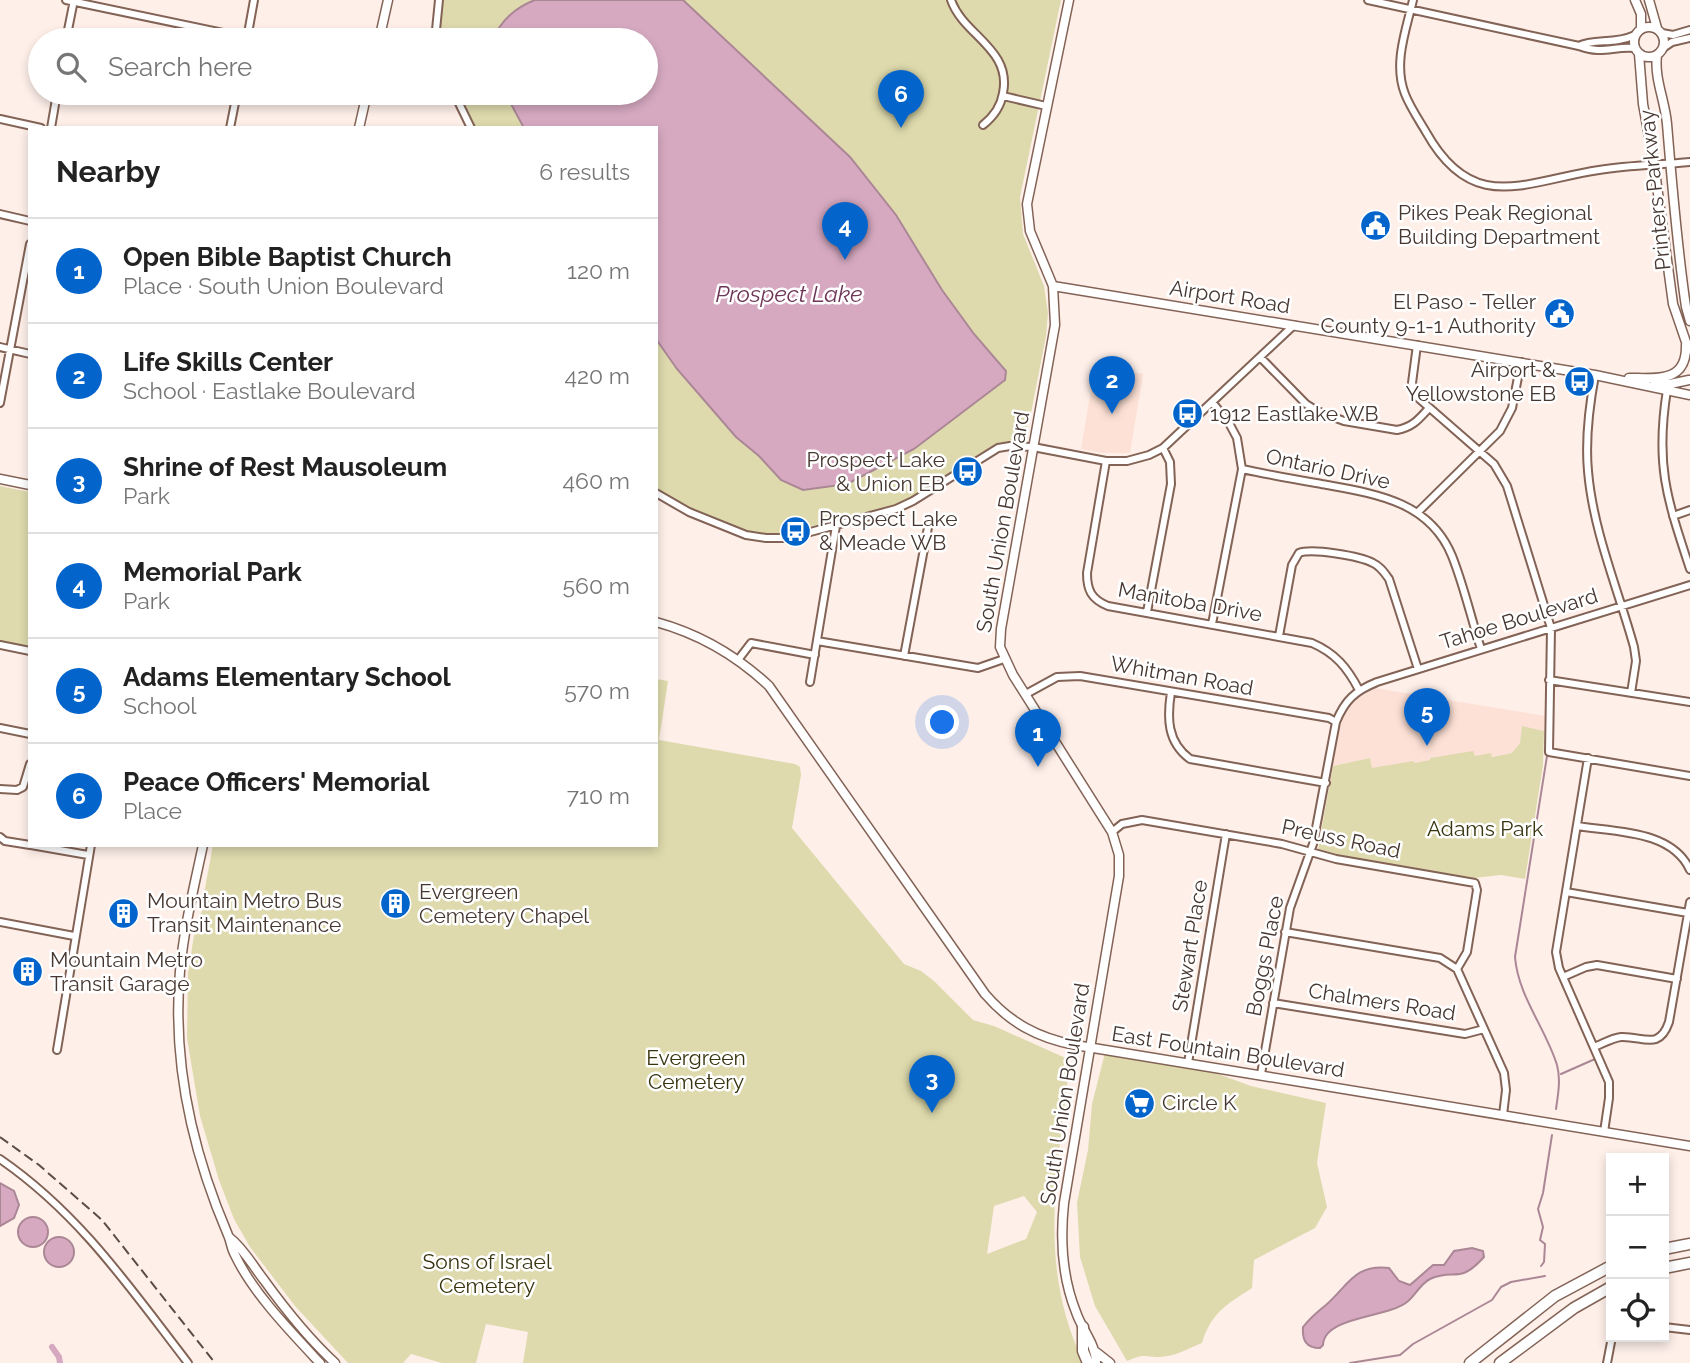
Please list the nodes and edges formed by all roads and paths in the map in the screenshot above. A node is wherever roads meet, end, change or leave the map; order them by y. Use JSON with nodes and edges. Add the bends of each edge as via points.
{"nodes":[{"id":1,"x":254,"y":0,"type":"edge"},
{"id":2,"x":388,"y":0,"type":"edge"},
{"id":3,"x":439,"y":0,"type":"edge"},
{"id":4,"x":951,"y":0,"type":"edge"},
{"id":5,"x":1069,"y":0,"type":"edge"},
{"id":6,"x":1368,"y":0,"type":"edge"},
{"id":7,"x":1413,"y":0,"type":"edge"},
{"id":8,"x":1635,"y":0,"type":"edge"},
{"id":9,"x":1649,"y":0,"type":"edge"},
{"id":10,"x":71,"y":1,"type":"edge"},
{"id":11,"x":1411,"y":9,"type":"junction"},
{"id":12,"x":68,"y":28,"type":"edge"},
{"id":13,"x":196,"y":28,"type":"edge"},
{"id":14,"x":249,"y":28,"type":"edge"},
{"id":15,"x":382,"y":28,"type":"edge"},
{"id":16,"x":436,"y":28,"type":"edge"},
{"id":17,"x":1690,"y":30,"type":"edge"},
{"id":18,"x":1660,"y":31,"type":"junction"},
{"id":19,"x":1638,"y":32,"type":"junction"},
{"id":20,"x":1690,"y":38,"type":"edge"},
{"id":21,"x":1579,"y":46,"type":"junction"},
{"id":22,"x":1637,"y":51,"type":"junction"},
{"id":23,"x":1660,"y":52,"type":"junction"},
{"id":24,"x":1003,"y":96,"type":"junction"},
{"id":25,"x":55,"y":105,"type":"edge"},
{"id":26,"x":235,"y":105,"type":"edge"},
{"id":27,"x":364,"y":105,"type":"edge"},
{"id":28,"x":460,"y":105,"type":"edge"},
{"id":29,"x":1046,"y":106,"type":"junction"},
{"id":30,"x":0,"y":119,"type":"edge"},
{"id":31,"x":983,"y":125,"type":"dead end"},
{"id":32,"x":32,"y":126,"type":"edge"},
{"id":33,"x":51,"y":126,"type":"edge"},
{"id":34,"x":230,"y":126,"type":"edge"},
{"id":35,"x":359,"y":126,"type":"edge"},
{"id":36,"x":470,"y":126,"type":"edge"},
{"id":37,"x":1690,"y":162,"type":"edge"},
{"id":38,"x":1669,"y":163,"type":"junction"},
{"id":39,"x":1654,"y":164,"type":"junction"},
{"id":40,"x":0,"y":215,"type":"edge"},
{"id":41,"x":28,"y":221,"type":"edge"},
{"id":42,"x":28,"y":254,"type":"edge"},
{"id":43,"x":1053,"y":286,"type":"junction"},
{"id":44,"x":1690,"y":321,"type":"edge"},
{"id":45,"x":1294,"y":325,"type":"junction"},
{"id":46,"x":1417,"y":345,"type":"junction"},
{"id":47,"x":1688,"y":346,"type":"edge"},
{"id":48,"x":0,"y":347,"type":"edge"},
{"id":49,"x":10,"y":349,"type":"junction"},
{"id":50,"x":28,"y":354,"type":"edge"},
{"id":51,"x":1260,"y":357,"type":"junction"},
{"id":52,"x":1521,"y":362,"type":"junction"},
{"id":53,"x":1595,"y":375,"type":"junction"},
{"id":54,"x":1611,"y":378,"type":"junction"},
{"id":55,"x":1635,"y":378,"type":"junction"},
{"id":56,"x":1690,"y":380,"type":"edge"},
{"id":57,"x":1670,"y":391,"type":"junction"},
{"id":58,"x":1690,"y":395,"type":"edge"},
{"id":59,"x":1213,"y":402,"type":"junction"},
{"id":60,"x":0,"y":403,"type":"edge"},
{"id":61,"x":1429,"y":408,"type":"junction"},
{"id":62,"x":1033,"y":447,"type":"junction"},
{"id":63,"x":1163,"y":448,"type":"junction"},
{"id":64,"x":1480,"y":452,"type":"junction"},
{"id":65,"x":1106,"y":461,"type":"junction"},
{"id":66,"x":1242,"y":469,"type":"junction"},
{"id":67,"x":0,"y":479,"type":"edge"},
{"id":68,"x":28,"y":485,"type":"edge"},
{"id":69,"x":658,"y":494,"type":"edge"},
{"id":70,"x":1690,"y":510,"type":"edge"},
{"id":71,"x":1418,"y":512,"type":"junction"},
{"id":72,"x":1673,"y":516,"type":"junction"},
{"id":73,"x":929,"y":522,"type":"dead end"},
{"id":74,"x":836,"y":526,"type":"junction"},
{"id":75,"x":1690,"y":569,"type":"edge"},
{"id":76,"x":1690,"y":585,"type":"edge"},
{"id":77,"x":1622,"y":605,"type":"junction"},
{"id":78,"x":1147,"y":612,"type":"junction"},
{"id":79,"x":658,"y":623,"type":"edge"},
{"id":80,"x":1212,"y":624,"type":"junction"},
{"id":81,"x":1551,"y":628,"type":"junction"},
{"id":82,"x":1279,"y":636,"type":"junction"},
{"id":83,"x":817,"y":641,"type":"junction"},
{"id":84,"x":0,"y":645,"type":"edge"},
{"id":85,"x":1481,"y":649,"type":"junction"},
{"id":86,"x":28,"y":651,"type":"edge"},
{"id":87,"x":814,"y":655,"type":"junction"},
{"id":88,"x":904,"y":656,"type":"junction"},
{"id":89,"x":1004,"y":659,"type":"junction"},
{"id":90,"x":738,"y":660,"type":"junction"},
{"id":91,"x":1418,"y":669,"type":"junction"},
{"id":92,"x":1549,"y":680,"type":"junction"},
{"id":93,"x":810,"y":682,"type":"dead end"},
{"id":94,"x":1359,"y":690,"type":"junction"},
{"id":95,"x":1171,"y":692,"type":"junction"},
{"id":96,"x":1631,"y":693,"type":"junction"},
{"id":97,"x":1026,"y":694,"type":"junction"},
{"id":98,"x":1690,"y":702,"type":"edge"},
{"id":99,"x":1336,"y":723,"type":"junction"},
{"id":100,"x":0,"y":728,"type":"edge"},
{"id":101,"x":28,"y":734,"type":"edge"},
{"id":102,"x":1588,"y":758,"type":"junction"},
{"id":103,"x":28,"y":771,"type":"edge"},
{"id":104,"x":1690,"y":776,"type":"edge"},
{"id":105,"x":1326,"y":783,"type":"junction"},
{"id":106,"x":0,"y":789,"type":"edge"},
{"id":107,"x":1577,"y":826,"type":"junction"},
{"id":108,"x":1112,"y":832,"type":"junction"},
{"id":109,"x":1226,"y":834,"type":"junction"},
{"id":110,"x":0,"y":837,"type":"edge"},
{"id":111,"x":28,"y":845,"type":"edge"},
{"id":112,"x":42,"y":847,"type":"edge"},
{"id":113,"x":90,"y":847,"type":"edge"},
{"id":114,"x":203,"y":847,"type":"edge"},
{"id":115,"x":1311,"y":851,"type":"junction"},
{"id":116,"x":88,"y":855,"type":"junction"},
{"id":117,"x":1690,"y":868,"type":"edge"},
{"id":118,"x":1566,"y":892,"type":"junction"},
{"id":119,"x":1690,"y":902,"type":"edge"},
{"id":120,"x":1688,"y":913,"type":"junction"},
{"id":121,"x":0,"y":922,"type":"edge"},
{"id":122,"x":1285,"y":932,"type":"junction"},
{"id":123,"x":74,"y":936,"type":"junction"},
{"id":124,"x":1457,"y":969,"type":"junction"},
{"id":125,"x":1563,"y":976,"type":"junction"},
{"id":126,"x":1677,"y":979,"type":"junction"},
{"id":127,"x":1273,"y":1003,"type":"junction"},
{"id":128,"x":1484,"y":1029,"type":"junction"},
{"id":129,"x":1660,"y":1037,"type":"junction"},
{"id":130,"x":1664,"y":1044,"type":"dead end"},
{"id":131,"x":1090,"y":1047,"type":"junction"},
{"id":132,"x":1594,"y":1047,"type":"junction"},
{"id":133,"x":57,"y":1050,"type":"dead end"},
{"id":134,"x":1188,"y":1063,"type":"junction"},
{"id":135,"x":1261,"y":1074,"type":"junction"},
{"id":136,"x":1503,"y":1115,"type":"junction"},
{"id":137,"x":1604,"y":1132,"type":"junction"},
{"id":138,"x":1690,"y":1146,"type":"edge"},
{"id":139,"x":0,"y":1159,"type":"edge"},
{"id":140,"x":230,"y":1238,"type":"junction"},
{"id":141,"x":1690,"y":1244,"type":"edge"},
{"id":142,"x":1669,"y":1248,"type":"edge"},
{"id":143,"x":1690,"y":1263,"type":"edge"},
{"id":144,"x":1669,"y":1267,"type":"edge"},
{"id":145,"x":1606,"y":1269,"type":"edge"},
{"id":146,"x":1606,"y":1290,"type":"edge"},
{"id":147,"x":1547,"y":1326,"type":"junction"},
{"id":148,"x":1083,"y":1327,"type":"junction"},
{"id":149,"x":1669,"y":1328,"type":"edge"},
{"id":150,"x":1690,"y":1330,"type":"edge"},
{"id":151,"x":1611,"y":1342,"type":"edge"},
{"id":152,"x":1096,"y":1352,"type":"junction"},
{"id":153,"x":1480,"y":1355,"type":"junction"},
{"id":154,"x":188,"y":1363,"type":"edge"},
{"id":155,"x":320,"y":1363,"type":"edge"},
{"id":156,"x":335,"y":1363,"type":"edge"},
{"id":157,"x":1088,"y":1363,"type":"edge"},
{"id":158,"x":1096,"y":1363,"type":"edge"},
{"id":159,"x":1110,"y":1363,"type":"edge"},
{"id":160,"x":1464,"y":1363,"type":"edge"},
{"id":161,"x":1470,"y":1363,"type":"edge"},
{"id":162,"x":1500,"y":1363,"type":"edge"},
{"id":163,"x":1509,"y":1363,"type":"edge"},
{"id":164,"x":1607,"y":1363,"type":"edge"}],
"edges":[{"from":1,"to":14,"type":"street"},
{"from":2,"to":15,"type":"main road"},
{"from":3,"to":16,"type":"street"},
{"from":4,"to":24,"type":"street","via":[[958,15],[1000,62]]},
{"from":5,"to":29,"type":"main road","name":"South Union Boulevard"},
{"from":6,"to":11,"type":"street"},
{"from":7,"to":11,"type":"street"},
{"from":8,"to":19,"type":"main road","via":[[1641,14]]},
{"from":9,"to":18,"type":"main road"},
{"from":10,"to":12,"type":"street"},
{"from":10,"to":13,"type":"street"},
{"from":11,"to":21,"type":"street"},
{"from":11,"to":39,"type":"street","via":[[1400,65],[1405,96],[1438,152],[1466,177],[1510,187]]},
{"from":17,"to":18,"type":"street","via":[[1673,35]]},
{"from":18,"to":19,"type":"main road","via":[[1650,27]]},
{"from":18,"to":23,"type":"main road"},
{"from":19,"to":21,"type":"street","via":[[1621,42]]},
{"from":19,"to":22,"type":"main road"},
{"from":20,"to":23,"type":"street"},
{"from":21,"to":22,"type":"street","via":[[1593,51],[1619,47]]},
{"from":22,"to":23,"type":"main road","via":[[1645,57]]},
{"from":22,"to":39,"type":"main road","name":"Printers Parkway"},
{"from":23,"to":38,"type":"main road","name":"Printers Parkway","via":[[1656,73],[1667,122]]},
{"from":24,"to":29,"type":"street"},
{"from":24,"to":31,"type":"street"},
{"from":25,"to":33,"type":"street"},
{"from":26,"to":34,"type":"street"},
{"from":27,"to":35,"type":"main road"},
{"from":28,"to":36,"type":"street"},
{"from":29,"to":43,"type":"main road","name":"South Union Boulevard","via":[[1027,204],[1030,231]]},
{"from":30,"to":32,"type":"street"},
{"from":37,"to":38,"type":"street"},
{"from":38,"to":39,"type":"street"},
{"from":38,"to":44,"type":"main road","name":"Printers Parkway"},
{"from":39,"to":47,"type":"main road","name":"Printers Parkway","via":[[1674,304]]},
{"from":40,"to":41,"type":"street"},
{"from":42,"to":49,"type":"street"},
{"from":43,"to":45,"type":"main road","name":"Airport Road"},
{"from":43,"to":62,"type":"main road","name":"South Union Boulevard","via":[[1055,326]]},
{"from":45,"to":46,"type":"main road","name":"Airport Road"},
{"from":45,"to":51,"type":"street"},
{"from":46,"to":52,"type":"main road","name":"Airport Road"},
{"from":46,"to":61,"type":"street","via":[[1412,383],[1416,396]]},
{"from":47,"to":55,"type":"main road","name":"Printers Parkway","via":[[1676,372],[1667,377]]},
{"from":48,"to":49,"type":"street"},
{"from":49,"to":50,"type":"street"},
{"from":49,"to":60,"type":"street"},
{"from":51,"to":59,"type":"street"},
{"from":51,"to":61,"type":"street","via":[[1306,404],[1330,417],[1397,430],[1417,422]]},
{"from":52,"to":53,"type":"main road","name":"Airport Road"},
{"from":52,"to":64,"type":"street","via":[[1507,421]]},
{"from":53,"to":54,"type":"main road","name":"Airport Road"},
{"from":53,"to":77,"type":"street","via":[[1586,434],[1588,473],[1595,516]]},
{"from":54,"to":55,"type":"main road","name":"Printers Parkway"},
{"from":54,"to":57,"type":"main road","name":"Airport Road"},
{"from":55,"to":56,"type":"main road","via":[[1670,384]]},
{"from":56,"to":57,"type":"main road"},
{"from":57,"to":58,"type":"main road","name":"Airport Road"},
{"from":57,"to":72,"type":"street","via":[[1662,422],[1661,457]]},
{"from":59,"to":63,"type":"street"},
{"from":59,"to":66,"type":"street","via":[[1237,438]]},
{"from":61,"to":64,"type":"street"},
{"from":62,"to":65,"type":"street"},
{"from":62,"to":74,"type":"street","via":[[998,448],[905,505]]},
{"from":62,"to":89,"type":"main road","name":"South Union Boulevard","via":[[1001,629]]},
{"from":63,"to":65,"type":"street","via":[[1134,459]]},
{"from":63,"to":78,"type":"street","via":[[1170,462],[1171,484]]},
{"from":64,"to":71,"type":"street"},
{"from":64,"to":81,"type":"street","via":[[1494,464],[1507,486]]},
{"from":65,"to":78,"type":"street","name":"Manitoba Drive","via":[[1087,585],[1097,601],[1108,606]]},
{"from":66,"to":71,"type":"street","name":"Ontario Drive","via":[[1375,494]]},
{"from":66,"to":80,"type":"street"},
{"from":67,"to":68,"type":"main road"},
{"from":69,"to":74,"type":"street","via":[[698,517],[757,537],[788,538]]},
{"from":70,"to":72,"type":"street"},
{"from":71,"to":85,"type":"street","name":"Ontario Drive","via":[[1452,555]]},
{"from":72,"to":75,"type":"street"},
{"from":73,"to":88,"type":"street"},
{"from":74,"to":83,"type":"street"},
{"from":76,"to":77,"type":"street","name":"Tahoe Boulevard"},
{"from":77,"to":81,"type":"street","name":"Tahoe Boulevard"},
{"from":77,"to":96,"type":"street","via":[[1636,661]]},
{"from":78,"to":80,"type":"street","name":"Manitoba Drive"},
{"from":79,"to":90,"type":"main road","name":"East Fountain Boulevard","via":[[694,635]]},
{"from":80,"to":82,"type":"street","name":"Manitoba Drive"},
{"from":81,"to":85,"type":"street","name":"Tahoe Boulevard"},
{"from":81,"to":92,"type":"street"},
{"from":82,"to":91,"type":"street","via":[[1292,565],[1299,553],[1368,560],[1389,579]]},
{"from":82,"to":94,"type":"street","name":"Manitoba Drive","via":[[1326,649],[1344,664]]},
{"from":83,"to":87,"type":"street"},
{"from":83,"to":88,"type":"street"},
{"from":84,"to":86,"type":"street"},
{"from":85,"to":91,"type":"street","name":"Tahoe Boulevard"},
{"from":87,"to":90,"type":"street","via":[[751,643]]},
{"from":87,"to":93,"type":"street"},
{"from":88,"to":89,"type":"street","via":[[978,668]]},
{"from":89,"to":97,"type":"main road","name":"South Union Boulevard"},
{"from":90,"to":131,"type":"main road","name":"East Fountain Boulevard","via":[[779,699],[995,1005],[1042,1037]]},
{"from":91,"to":94,"type":"street","name":"Tahoe Boulevard"},
{"from":92,"to":96,"type":"street"},
{"from":92,"to":102,"type":"street","via":[[1549,752]]},
{"from":94,"to":99,"type":"street","name":"Boggs Place","via":[[1342,708]]},
{"from":95,"to":97,"type":"street","name":"Whitman Road","via":[[1068,676],[1044,682]]},
{"from":95,"to":99,"type":"street","name":"Whitman Road","via":[[1329,718]]},
{"from":95,"to":105,"type":"street","via":[[1171,735],[1190,759]]},
{"from":96,"to":98,"type":"street"},
{"from":97,"to":108,"type":"main road","name":"South Union Boulevard"},
{"from":99,"to":105,"type":"street","name":"Boggs Place"},
{"from":100,"to":101,"type":"street"},
{"from":102,"to":104,"type":"street"},
{"from":102,"to":107,"type":"street"},
{"from":103,"to":106,"type":"street","via":[[23,787]]},
{"from":105,"to":115,"type":"street","name":"Boggs Place"},
{"from":107,"to":117,"type":"street","via":[[1659,840],[1675,849]]},
{"from":107,"to":118,"type":"street"},
{"from":108,"to":109,"type":"street","name":"Preuss Road","via":[[1122,824],[1142,820]]},
{"from":108,"to":131,"type":"main road","name":"South Union Boulevard","via":[[1119,876]]},
{"from":109,"to":115,"type":"street","name":"Preuss Road"},
{"from":109,"to":134,"type":"street","name":"Stewart Place"},
{"from":110,"to":111,"type":"street"},
{"from":112,"to":116,"type":"street"},
{"from":113,"to":116,"type":"street"},
{"from":114,"to":140,"type":"main road","via":[[180,974],[180,1058],[193,1135],[210,1193]]},
{"from":115,"to":122,"type":"street","name":"Boggs Place"},
{"from":115,"to":124,"type":"street","name":"Preuss Road","via":[[1475,883],[1467,952]]},
{"from":116,"to":123,"type":"street"},
{"from":118,"to":120,"type":"street"},
{"from":118,"to":125,"type":"street","via":[[1556,952]]},
{"from":119,"to":120,"type":"street"},
{"from":120,"to":126,"type":"street"},
{"from":121,"to":123,"type":"street"},
{"from":122,"to":124,"type":"street","via":[[1440,958]]},
{"from":122,"to":127,"type":"street","name":"Boggs Place"},
{"from":123,"to":133,"type":"street"},
{"from":124,"to":128,"type":"street"},
{"from":125,"to":126,"type":"street","via":[[1597,965]]},
{"from":125,"to":132,"type":"street"},
{"from":126,"to":129,"type":"street","via":[[1669,1022]]},
{"from":127,"to":128,"type":"street","name":"Chalmers Road","via":[[1465,1034]]},
{"from":127,"to":135,"type":"street","name":"Boggs Place"},
{"from":128,"to":136,"type":"street","via":[[1506,1081]]},
{"from":129,"to":130,"type":"street"},
{"from":129,"to":132,"type":"street","via":[[1652,1041],[1619,1037]]},
{"from":131,"to":134,"type":"main road","name":"East Fountain Boulevard"},
{"from":131,"to":148,"type":"main road","name":"South Union Boulevard","via":[[1062,1233],[1064,1268]]},
{"from":132,"to":137,"type":"street","via":[[1609,1082]]},
{"from":134,"to":135,"type":"main road","name":"East Fountain Boulevard"},
{"from":135,"to":136,"type":"main road","name":"East Fountain Boulevard"},
{"from":136,"to":137,"type":"main road","name":"East Fountain Boulevard"},
{"from":137,"to":138,"type":"main road","name":"East Fountain Boulevard"},
{"from":139,"to":154,"type":"street","via":[[32,1181],[96,1244]]},
{"from":140,"to":155,"type":"main road","via":[[233,1253],[258,1290]]},
{"from":140,"to":156,"type":"main road"},
{"from":141,"to":142,"type":"highway"},
{"from":143,"to":144,"type":"highway"},
{"from":145,"to":153,"type":"highway","via":[[1555,1296]]},
{"from":146,"to":147,"type":"highway"},
{"from":147,"to":162,"type":"highway"},
{"from":147,"to":163,"type":"highway"},
{"from":148,"to":152,"type":"main road","name":"South Union Boulevard"},
{"from":148,"to":157,"type":"highway"},
{"from":149,"to":150,"type":"street"},
{"from":151,"to":164,"type":"street"},
{"from":152,"to":158,"type":"main road","name":"South Union Boulevard"},
{"from":152,"to":159,"type":"main road","name":"South Union Boulevard"},
{"from":153,"to":160,"type":"highway"},
{"from":153,"to":161,"type":"highway"}]}
